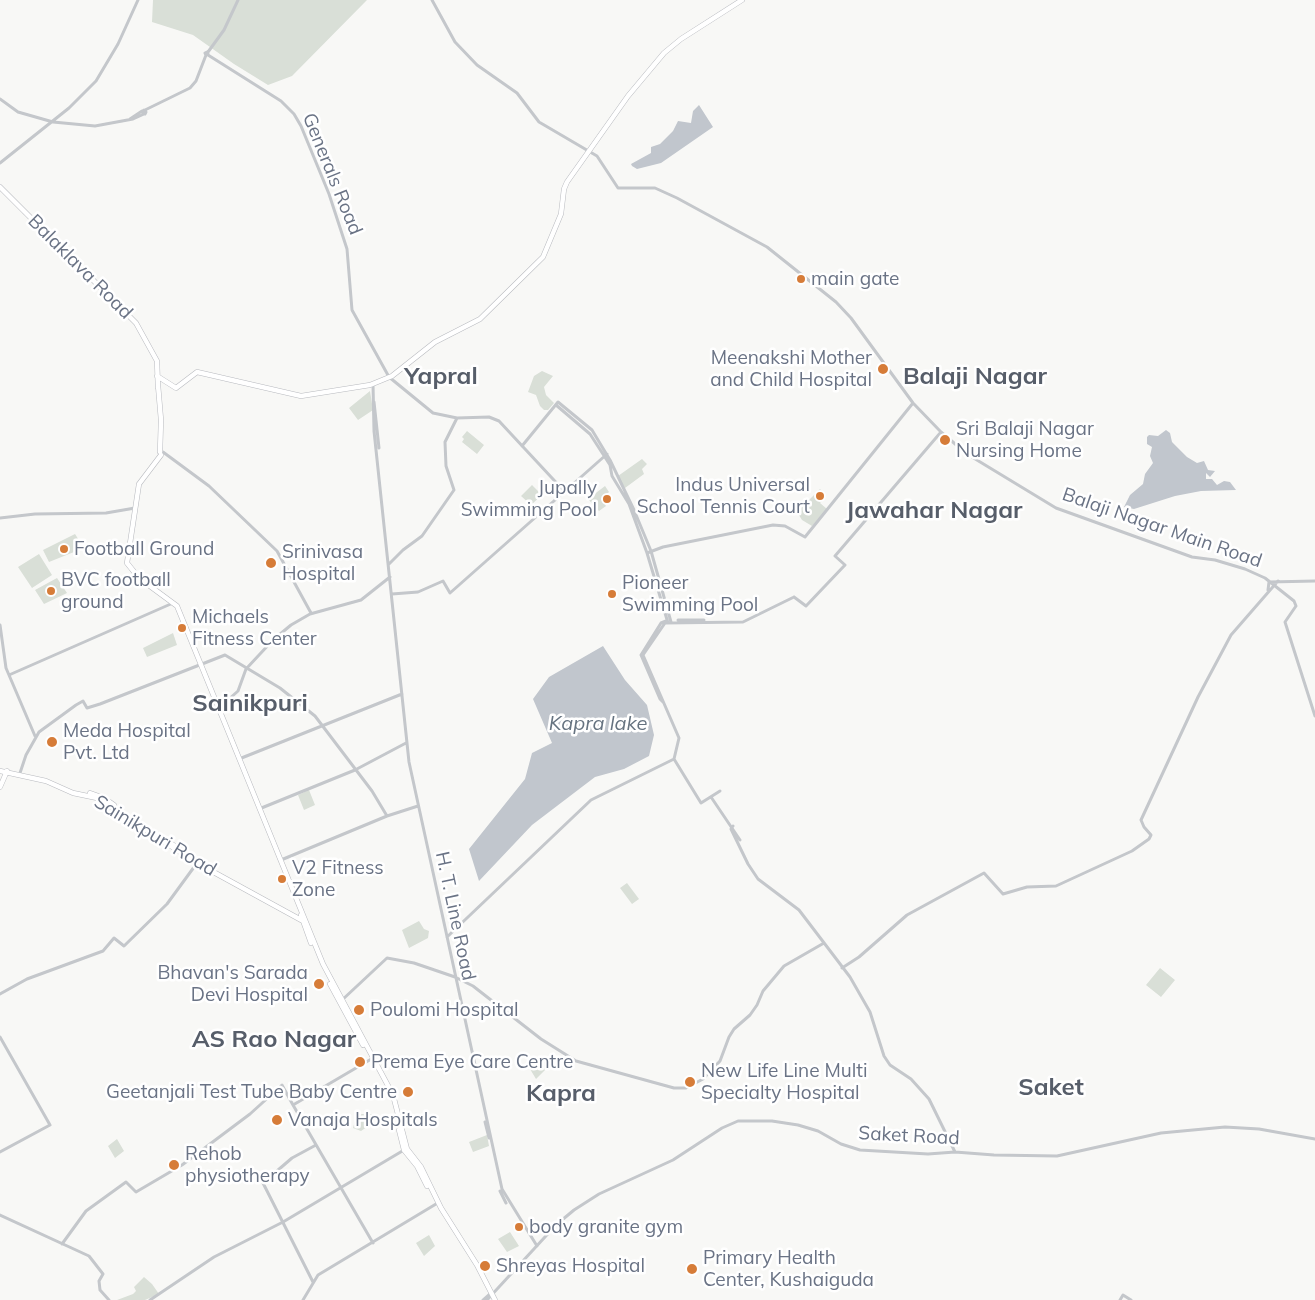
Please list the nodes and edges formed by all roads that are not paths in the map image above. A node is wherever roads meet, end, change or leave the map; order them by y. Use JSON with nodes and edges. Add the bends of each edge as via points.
{"nodes":[{"id":1,"x":138,"y":0,"type":"edge"},
{"id":2,"x":238,"y":0,"type":"edge"},
{"id":3,"x":432,"y":0,"type":"edge"},
{"id":4,"x":742,"y":0,"type":"edge"},
{"id":5,"x":207,"y":54,"type":"junction"},
{"id":6,"x":0,"y":99,"type":"edge"},
{"id":7,"x":53,"y":122,"type":"junction"},
{"id":8,"x":588,"y":150,"type":"junction"},
{"id":9,"x":0,"y":163,"type":"edge"},
{"id":10,"x":0,"y":187,"type":"edge"},
{"id":11,"x":852,"y":320,"type":"junction"},
{"id":12,"x":158,"y":374,"type":"junction"},
{"id":13,"x":389,"y":378,"type":"junction"},
{"id":14,"x":373,"y":384,"type":"junction"},
{"id":15,"x":913,"y":403,"type":"junction"},
{"id":16,"x":457,"y":418,"type":"junction"},
{"id":17,"x":941,"y":432,"type":"junction"},
{"id":18,"x":522,"y":446,"type":"junction"},
{"id":19,"x":162,"y":453,"type":"junction"},
{"id":20,"x":606,"y":456,"type":"junction"},
{"id":21,"x":565,"y":492,"type":"junction"},
{"id":22,"x":1049,"y":504,"type":"junction"},
{"id":23,"x":135,"y":508,"type":"junction"},
{"id":24,"x":0,"y":518,"type":"edge"},
{"id":25,"x":649,"y":552,"type":"junction"},
{"id":26,"x":389,"y":562,"type":"junction"},
{"id":27,"x":390,"y":577,"type":"junction"},
{"id":28,"x":1278,"y":581,"type":"junction"},
{"id":29,"x":1315,"y":581,"type":"edge"},
{"id":30,"x":1269,"y":582,"type":"junction"},
{"id":31,"x":1274,"y":587,"type":"junction"},
{"id":32,"x":1266,"y":592,"type":"junction"},
{"id":33,"x":391,"y":594,"type":"junction"},
{"id":34,"x":173,"y":603,"type":"junction"},
{"id":35,"x":311,"y":613,"type":"junction"},
{"id":36,"x":669,"y":622,"type":"junction"},
{"id":37,"x":0,"y":625,"type":"edge"},
{"id":38,"x":200,"y":664,"type":"junction"},
{"id":39,"x":246,"y":669,"type":"junction"},
{"id":40,"x":9,"y":675,"type":"junction"},
{"id":41,"x":401,"y":694,"type":"junction"},
{"id":42,"x":219,"y":708,"type":"junction"},
{"id":43,"x":1315,"y":716,"type":"edge"},
{"id":44,"x":321,"y":726,"type":"junction"},
{"id":45,"x":35,"y":736,"type":"junction"},
{"id":46,"x":405,"y":743,"type":"junction"},
{"id":47,"x":674,"y":758,"type":"junction"},
{"id":48,"x":239,"y":759,"type":"junction"},
{"id":49,"x":355,"y":770,"type":"junction"},
{"id":50,"x":4,"y":771,"type":"edge"},
{"id":51,"x":20,"y":773,"type":"junction"},
{"id":52,"x":0,"y":787,"type":"edge"},
{"id":53,"x":720,"y":791,"type":"dead end"},
{"id":54,"x":84,"y":793,"type":"junction"},
{"id":55,"x":711,"y":797,"type":"junction"},
{"id":56,"x":418,"y":807,"type":"junction"},
{"id":57,"x":259,"y":809,"type":"junction"},
{"id":58,"x":387,"y":816,"type":"junction"},
{"id":59,"x":177,"y":849,"type":"junction"},
{"id":60,"x":280,"y":860,"type":"junction"},
{"id":61,"x":197,"y":863,"type":"junction"},
{"id":62,"x":302,"y":916,"type":"junction"},
{"id":63,"x":447,"y":937,"type":"junction"},
{"id":64,"x":824,"y":943,"type":"junction"},
{"id":65,"x":842,"y":968,"type":"junction"},
{"id":66,"x":454,"y":977,"type":"junction"},
{"id":67,"x":0,"y":994,"type":"edge"},
{"id":68,"x":339,"y":1001,"type":"junction"},
{"id":69,"x":0,"y":1038,"type":"edge"},
{"id":70,"x":372,"y":1058,"type":"junction"},
{"id":71,"x":293,"y":1105,"type":"junction"},
{"id":72,"x":1315,"y":1139,"type":"edge"},
{"id":73,"x":316,"y":1145,"type":"junction"},
{"id":74,"x":405,"y":1150,"type":"junction"},
{"id":75,"x":0,"y":1152,"type":"edge"},
{"id":76,"x":955,"y":1152,"type":"junction"},
{"id":77,"x":340,"y":1188,"type":"junction"},
{"id":78,"x":431,"y":1190,"type":"junction"},
{"id":79,"x":436,"y":1204,"type":"junction"},
{"id":80,"x":0,"y":1215,"type":"edge"},
{"id":81,"x":283,"y":1222,"type":"junction"},
{"id":82,"x":373,"y":1243,"type":"junction"},
{"id":83,"x":62,"y":1244,"type":"junction"},
{"id":84,"x":536,"y":1246,"type":"junction"},
{"id":85,"x":313,"y":1282,"type":"junction"},
{"id":86,"x":491,"y":1297,"type":"edge"},
{"id":87,"x":109,"y":1300,"type":"edge"},
{"id":88,"x":150,"y":1300,"type":"edge"},
{"id":89,"x":303,"y":1300,"type":"edge"},
{"id":90,"x":483,"y":1300,"type":"edge"},
{"id":91,"x":1120,"y":1300,"type":"edge"},
{"id":92,"x":1131,"y":1300,"type":"edge"}],
"edges":[{"from":1,"to":7,"type":"street","via":[[96,81]]},
{"from":2,"to":5,"type":"street","via":[[224,30]]},
{"from":3,"to":8,"type":"street","name":"Balaji Nagar Main Road","via":[[455,42],[477,65],[517,94],[539,122]]},
{"from":4,"to":8,"type":"main road","via":[[693,30],[664,53]]},
{"from":5,"to":7,"type":"street","via":[[190,88],[129,119],[95,126]]},
{"from":5,"to":13,"type":"street","name":"Generals Road","via":[[281,101],[301,126],[347,249],[352,310]]},
{"from":6,"to":7,"type":"street","via":[[18,112]]},
{"from":7,"to":9,"type":"street"},
{"from":8,"to":11,"type":"street","name":"Balaji Nagar Main Road","via":[[603,163],[618,188],[658,188],[767,247],[836,302]]},
{"from":8,"to":13,"type":"main road","via":[[564,189],[561,214],[544,256],[480,319],[435,342]]},
{"from":10,"to":12,"type":"main road","name":"Balaklava Road","via":[[132,318],[153,352]]},
{"from":11,"to":15,"type":"street","name":"Balaji Nagar Main Road"},
{"from":11,"to":22,"type":"street","via":[[916,404],[950,438]]},
{"from":12,"to":14,"type":"main road","via":[[170,386],[178,387],[197,372],[301,396]]},
{"from":12,"to":19,"type":"main road"},
{"from":13,"to":14,"type":"main road"},
{"from":13,"to":16,"type":"street","name":"Generals Road","via":[[429,411]]},
{"from":14,"to":26,"type":"street","name":"H. T. Line Road"},
{"from":15,"to":17,"type":"street","name":"Balaji Nagar Main Road"},
{"from":15,"to":25,"type":"street","via":[[805,537],[785,526],[774,525]]},
{"from":16,"to":18,"type":"street","name":"Generals Road","via":[[486,416],[496,419]]},
{"from":16,"to":26,"type":"street","via":[[445,442],[446,466],[454,490],[422,536]]},
{"from":17,"to":22,"type":"street","name":"Balaji Nagar Main Road","via":[[967,454]]},
{"from":17,"to":36,"type":"street","via":[[835,556],[845,565],[806,605],[794,597],[741,620]]},
{"from":18,"to":20,"type":"street","via":[[557,403],[590,434]]},
{"from":18,"to":21,"type":"street","name":"Generals Road"},
{"from":19,"to":23,"type":"main road","via":[[139,484]]},
{"from":19,"to":35,"type":"street","via":[[209,486],[277,550]]},
{"from":20,"to":21,"type":"street"},
{"from":20,"to":25,"type":"street","via":[[632,504]]},
{"from":21,"to":33,"type":"street","via":[[450,593],[443,581],[418,592]]},
{"from":22,"to":30,"type":"street","name":"Balaji Nagar Main Road","via":[[1192,557],[1241,568]]},
{"from":23,"to":24,"type":"street","via":[[106,513]]},
{"from":23,"to":34,"type":"main road","via":[[127,563],[141,579]]},
{"from":25,"to":36,"type":"street"},
{"from":26,"to":27,"type":"street","name":"H. T. Line Road"},
{"from":27,"to":33,"type":"street","name":"H. T. Line Road"},
{"from":27,"to":35,"type":"street","via":[[361,600]]},
{"from":28,"to":29,"type":"street"},
{"from":28,"to":30,"type":"street"},
{"from":28,"to":31,"type":"street"},
{"from":30,"to":31,"type":"street","name":"Balaji Nagar Main Road"},
{"from":30,"to":32,"type":"street"},
{"from":31,"to":32,"type":"street"},
{"from":31,"to":43,"type":"street","name":"Balaji Nagar Main Road","via":[[1296,604],[1285,622]]},
{"from":32,"to":65,"type":"street","via":[[1231,635],[1198,697],[1141,820],[1151,837],[1132,851],[1056,886],[1027,887],[1004,894],[984,873],[903,918]]},
{"from":33,"to":41,"type":"street","name":"H. T. Line Road"},
{"from":34,"to":38,"type":"main road","via":[[179,610]]},
{"from":34,"to":40,"type":"street"},
{"from":35,"to":39,"type":"street","via":[[281,633]]},
{"from":36,"to":47,"type":"street","via":[[663,625],[642,655],[679,738]]},
{"from":37,"to":40,"type":"street"},
{"from":38,"to":39,"type":"street","via":[[225,655]]},
{"from":38,"to":42,"type":"main road"},
{"from":38,"to":45,"type":"street","via":[[87,708],[84,701]]},
{"from":39,"to":42,"type":"street","via":[[238,691]]},
{"from":39,"to":44,"type":"street","via":[[280,688],[314,716]]},
{"from":40,"to":45,"type":"street"},
{"from":41,"to":44,"type":"street"},
{"from":41,"to":46,"type":"street","name":"H. T. Line Road"},
{"from":42,"to":48,"type":"main road"},
{"from":44,"to":48,"type":"street"},
{"from":44,"to":49,"type":"street"},
{"from":45,"to":51,"type":"street"},
{"from":46,"to":49,"type":"street"},
{"from":46,"to":56,"type":"street","name":"H. T. Line Road"},
{"from":47,"to":55,"type":"street","via":[[701,803]]},
{"from":47,"to":63,"type":"street","via":[[591,800]]},
{"from":48,"to":57,"type":"main road"},
{"from":49,"to":57,"type":"street"},
{"from":49,"to":58,"type":"street","via":[[372,790]]},
{"from":50,"to":51,"type":"main road","name":"Sainikpuri Road"},
{"from":50,"to":52,"type":"main road"},
{"from":50,"to":54,"type":"main road","name":"Sainikpuri Road","via":[[46,781],[73,793]]},
{"from":51,"to":54,"type":"main road","name":"Sainikpuri Road","via":[[48,779]]},
{"from":53,"to":55,"type":"street"},
{"from":54,"to":59,"type":"main road","name":"Sainikpuri Road","via":[[104,798]]},
{"from":55,"to":64,"type":"street","via":[[719,812],[733,826],[731,829],[753,872],[796,908]]},
{"from":56,"to":58,"type":"street"},
{"from":56,"to":63,"type":"street","name":"H. T. Line Road"},
{"from":56,"to":66,"type":"street","name":"H. T. Line Road"},
{"from":57,"to":60,"type":"main road"},
{"from":58,"to":60,"type":"street"},
{"from":59,"to":61,"type":"main road","name":"Sainikpuri Road"},
{"from":59,"to":62,"type":"main road","name":"Sainikpuri Road","via":[[242,887]]},
{"from":60,"to":62,"type":"main road"},
{"from":61,"to":62,"type":"main road","name":"Sainikpuri Road"},
{"from":61,"to":67,"type":"street","via":[[167,904],[124,946],[114,938],[104,951],[26,979]]},
{"from":62,"to":68,"type":"main road"},
{"from":63,"to":66,"type":"street","name":"H. T. Line Road"},
{"from":64,"to":65,"type":"street"},
{"from":64,"to":66,"type":"street","via":[[784,966],[763,991],[758,1005],[734,1029],[725,1051],[703,1079],[686,1088],[674,1088],[587,1064],[541,1039],[474,986]]},
{"from":65,"to":76,"type":"street","via":[[870,1012],[884,1056],[929,1099]]},
{"from":66,"to":68,"type":"street","via":[[388,958]]},
{"from":66,"to":84,"type":"street","name":"H. T. Line Road","via":[[501,1194]]},
{"from":68,"to":70,"type":"main road"},
{"from":69,"to":75,"type":"street","via":[[50,1125]]},
{"from":70,"to":71,"type":"street"},
{"from":70,"to":74,"type":"main road","via":[[391,1096]]},
{"from":71,"to":73,"type":"street"},
{"from":71,"to":83,"type":"street","via":[[282,1085],[250,1114],[182,1165],[136,1192],[126,1182],[86,1211]]},
{"from":72,"to":76,"type":"street","name":"Saket Road","via":[[1259,1129],[1225,1128],[1161,1133],[1057,1156]]},
{"from":73,"to":77,"type":"street"},
{"from":73,"to":81,"type":"street","via":[[292,1158],[263,1183]]},
{"from":74,"to":77,"type":"street"},
{"from":74,"to":78,"type":"main road"},
{"from":76,"to":84,"type":"street","name":"Saket Road","via":[[928,1154],[860,1150],[818,1131],[772,1121],[738,1121],[672,1161],[591,1199],[561,1220]]},
{"from":77,"to":81,"type":"street"},
{"from":77,"to":82,"type":"street"},
{"from":78,"to":79,"type":"main road"},
{"from":78,"to":86,"type":"main road"},
{"from":79,"to":82,"type":"street"},
{"from":79,"to":86,"type":"main road"},
{"from":80,"to":83,"type":"street"},
{"from":81,"to":85,"type":"street"},
{"from":81,"to":88,"type":"street","via":[[214,1257]]},
{"from":82,"to":85,"type":"street","via":[[318,1275]]},
{"from":83,"to":87,"type":"street","via":[[89,1256],[103,1274],[99,1281],[100,1290]]},
{"from":84,"to":86,"type":"street","name":"Saket Road"},
{"from":85,"to":89,"type":"street"},
{"from":86,"to":90,"type":"street","name":"Saket Road"},
{"from":91,"to":92,"type":"street","via":[[1123,1295]]}]}
